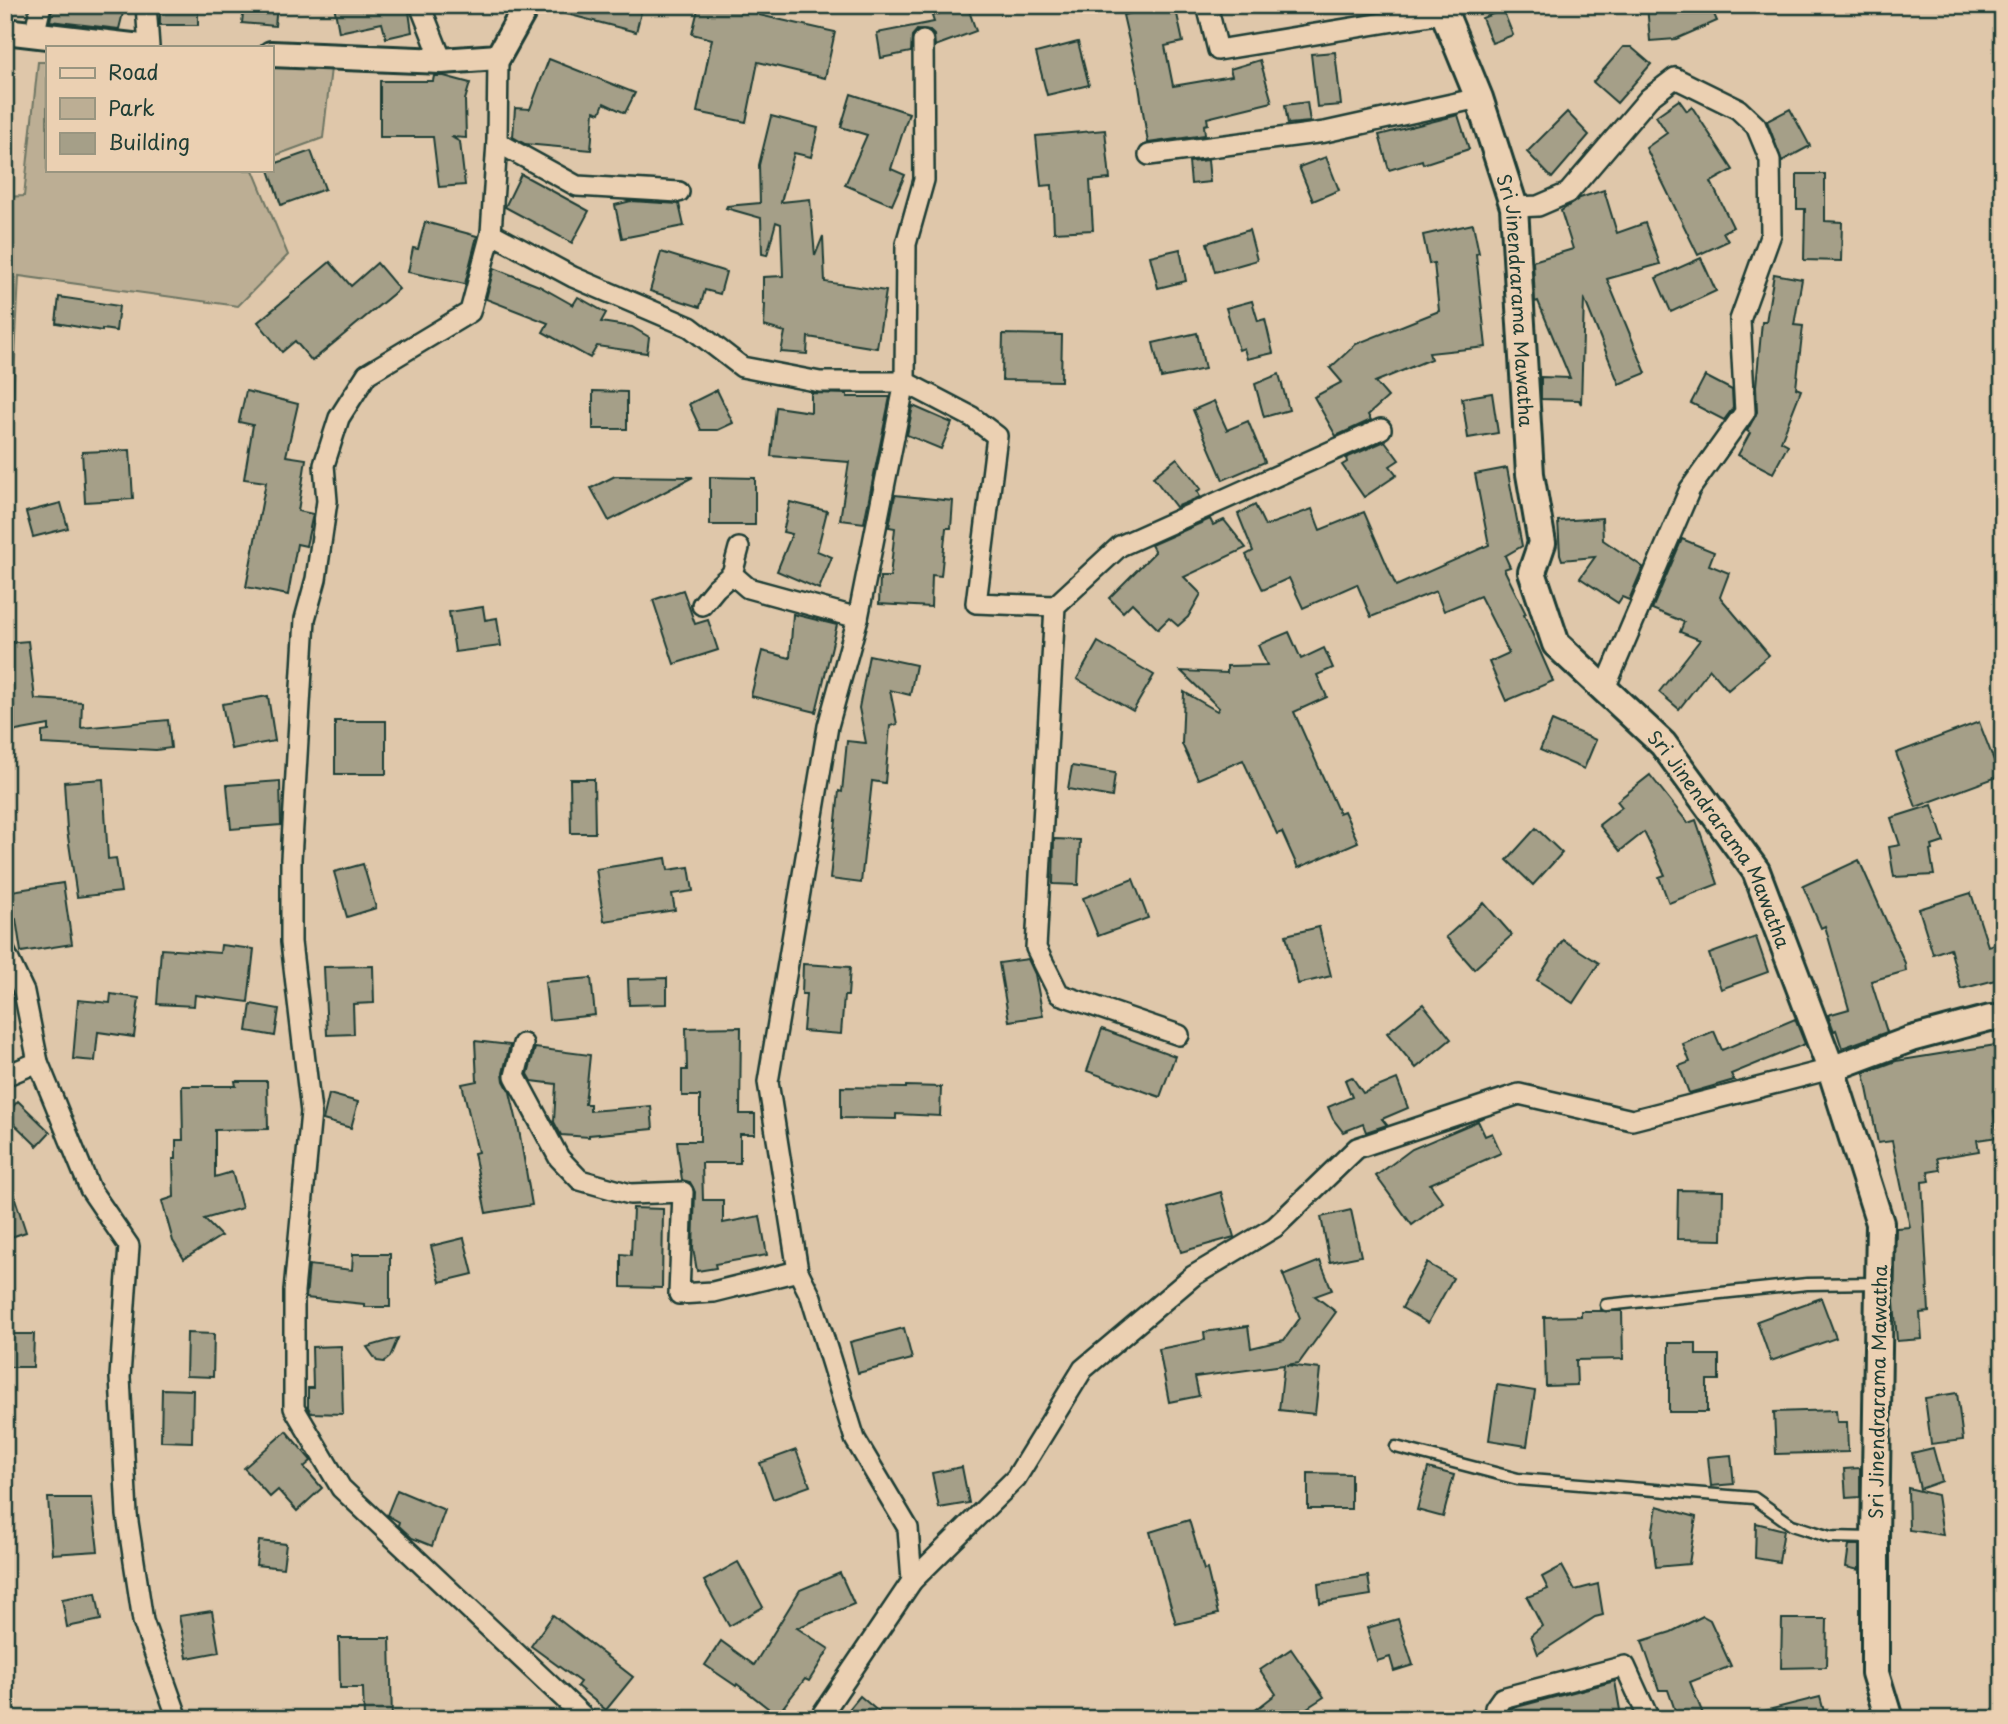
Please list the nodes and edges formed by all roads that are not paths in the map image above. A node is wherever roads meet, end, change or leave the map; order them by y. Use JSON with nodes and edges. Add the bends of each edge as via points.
{"nodes":[{"id":1,"x":41,"y":5,"type":"edge"},
{"id":2,"x":146,"y":5,"type":"edge"},
{"id":3,"x":421,"y":5,"type":"edge"},
{"id":4,"x":527,"y":5,"type":"edge"},
{"id":5,"x":1206,"y":5,"type":"edge"},
{"id":6,"x":1442,"y":9,"type":"edge"},
{"id":7,"x":5,"y":32,"type":"edge"},
{"id":8,"x":34,"y":35,"type":"junction"},
{"id":9,"x":923,"y":41,"type":"dead end"},
{"id":10,"x":132,"y":46,"type":"edge"},
{"id":11,"x":149,"y":46,"type":"edge"},
{"id":12,"x":273,"y":54,"type":"edge"},
{"id":13,"x":498,"y":57,"type":"junction"},
{"id":14,"x":442,"y":61,"type":"junction"},
{"id":15,"x":1479,"y":98,"type":"junction"},
{"id":16,"x":497,"y":142,"type":"junction"},
{"id":17,"x":1149,"y":155,"type":"dead end"},
{"id":18,"x":680,"y":192,"type":"dead end"},
{"id":19,"x":1514,"y":207,"type":"junction"},
{"id":20,"x":491,"y":233,"type":"junction"},
{"id":21,"x":905,"y":382,"type":"junction"},
{"id":22,"x":1381,"y":429,"type":"dead end"},
{"id":23,"x":739,"y":548,"type":"dead end"},
{"id":24,"x":732,"y":574,"type":"junction"},
{"id":25,"x":702,"y":605,"type":"dead end"},
{"id":26,"x":1055,"y":606,"type":"junction"},
{"id":27,"x":858,"y":618,"type":"junction"},
{"id":28,"x":1605,"y":688,"type":"junction"},
{"id":29,"x":5,"y":952,"type":"edge"},
{"id":30,"x":2003,"y":1018,"type":"edge"},
{"id":31,"x":1179,"y":1035,"type":"dead end"},
{"id":32,"x":523,"y":1044,"type":"dead end"},
{"id":33,"x":38,"y":1062,"type":"junction"},
{"id":34,"x":1832,"y":1069,"type":"junction"},
{"id":35,"x":5,"y":1076,"type":"edge"},
{"id":36,"x":798,"y":1271,"type":"junction"},
{"id":37,"x":1879,"y":1283,"type":"junction"},
{"id":38,"x":1606,"y":1305,"type":"dead end"},
{"id":39,"x":1396,"y":1447,"type":"dead end"},
{"id":40,"x":1875,"y":1539,"type":"junction"},
{"id":41,"x":912,"y":1581,"type":"junction"},
{"id":42,"x":178,"y":1719,"type":"edge"},
{"id":43,"x":586,"y":1719,"type":"edge"},
{"id":44,"x":819,"y":1719,"type":"edge"},
{"id":45,"x":1501,"y":1719,"type":"edge"},
{"id":46,"x":1649,"y":1719,"type":"edge"},
{"id":47,"x":1889,"y":1719,"type":"edge"}],
"edges":[{"from":1,"to":8,"type":"street"},
{"from":2,"to":11,"type":"street"},
{"from":3,"to":14,"type":"street"},
{"from":4,"to":13,"type":"street"},
{"from":5,"to":6,"type":"street","via":[[1218,50]]},
{"from":6,"to":15,"type":"main road","name":"Sri Jinendrarama Mawatha"},
{"from":7,"to":8,"type":"street"},
{"from":8,"to":10,"type":"street"},
{"from":9,"to":21,"type":"street","via":[[924,180],[906,244]]},
{"from":12,"to":14,"type":"street"},
{"from":13,"to":14,"type":"street"},
{"from":13,"to":16,"type":"street"},
{"from":15,"to":17,"type":"street","via":[[1325,132]]},
{"from":15,"to":19,"type":"main road","name":"Sri Jinendrarama Mawatha"},
{"from":16,"to":18,"type":"street","via":[[577,186]]},
{"from":16,"to":20,"type":"street"},
{"from":19,"to":28,"type":"main road","name":"Sri Jinendrarama Mawatha","via":[[1530,474],[1542,543],[1532,572],[1556,644]]},
{"from":19,"to":28,"type":"street","via":[[1538,206],[1568,193],[1649,98],[1675,78],[1738,109],[1756,125],[1770,160],[1771,234],[1740,320],[1745,412],[1690,489]]},
{"from":20,"to":21,"type":"street","via":[[573,277],[690,327],[742,367],[820,382]]},
{"from":20,"to":43,"type":"street","via":[[470,312],[367,374],[339,418],[324,465],[327,501],[316,579],[304,619],[291,859],[291,942],[311,1112],[294,1291],[294,1408],[341,1488]]},
{"from":21,"to":26,"type":"street","via":[[972,417],[997,436],[976,603]]},
{"from":21,"to":27,"type":"street"},
{"from":22,"to":26,"type":"street","via":[[1121,547]]},
{"from":23,"to":24,"type":"street"},
{"from":24,"to":25,"type":"street"},
{"from":24,"to":27,"type":"street","via":[[748,588]]},
{"from":26,"to":31,"type":"street","via":[[1036,948],[1059,994]]},
{"from":27,"to":36,"type":"street","via":[[828,726],[768,1082]]},
{"from":28,"to":34,"type":"main road","name":"Sri Jinendrarama Mawatha","via":[[1663,744],[1756,871]]},
{"from":29,"to":33,"type":"street","via":[[24,992]]},
{"from":30,"to":34,"type":"street","via":[[1912,1038]]},
{"from":32,"to":36,"type":"street","via":[[515,1076],[559,1158],[580,1180],[630,1194],[683,1192],[679,1294],[713,1292]]},
{"from":33,"to":35,"type":"street"},
{"from":33,"to":42,"type":"street","via":[[90,1189],[129,1246],[120,1377],[127,1515],[143,1621]]},
{"from":34,"to":37,"type":"main road","name":"Sri Jinendrarama Mawatha","via":[[1880,1223]]},
{"from":34,"to":41,"type":"street","via":[[1633,1121],[1519,1094],[1357,1148],[1275,1227],[1193,1276],[1083,1369],[1016,1478]]},
{"from":36,"to":41,"type":"street","via":[[811,1297],[855,1439],[908,1528]]},
{"from":37,"to":38,"type":"lane","via":[[1807,1284]]},
{"from":37,"to":40,"type":"main road","name":"Sri Jinendrarama Mawatha"},
{"from":39,"to":40,"type":"lane","via":[[1518,1479],[1754,1498],[1793,1525],[1830,1537]]},
{"from":40,"to":47,"type":"main road","name":"Sri Jinendrarama Mawatha","via":[[1875,1673]]},
{"from":41,"to":44,"type":"street"},
{"from":45,"to":46,"type":"street","via":[[1495,1708],[1502,1698],[1625,1666]]}]}
